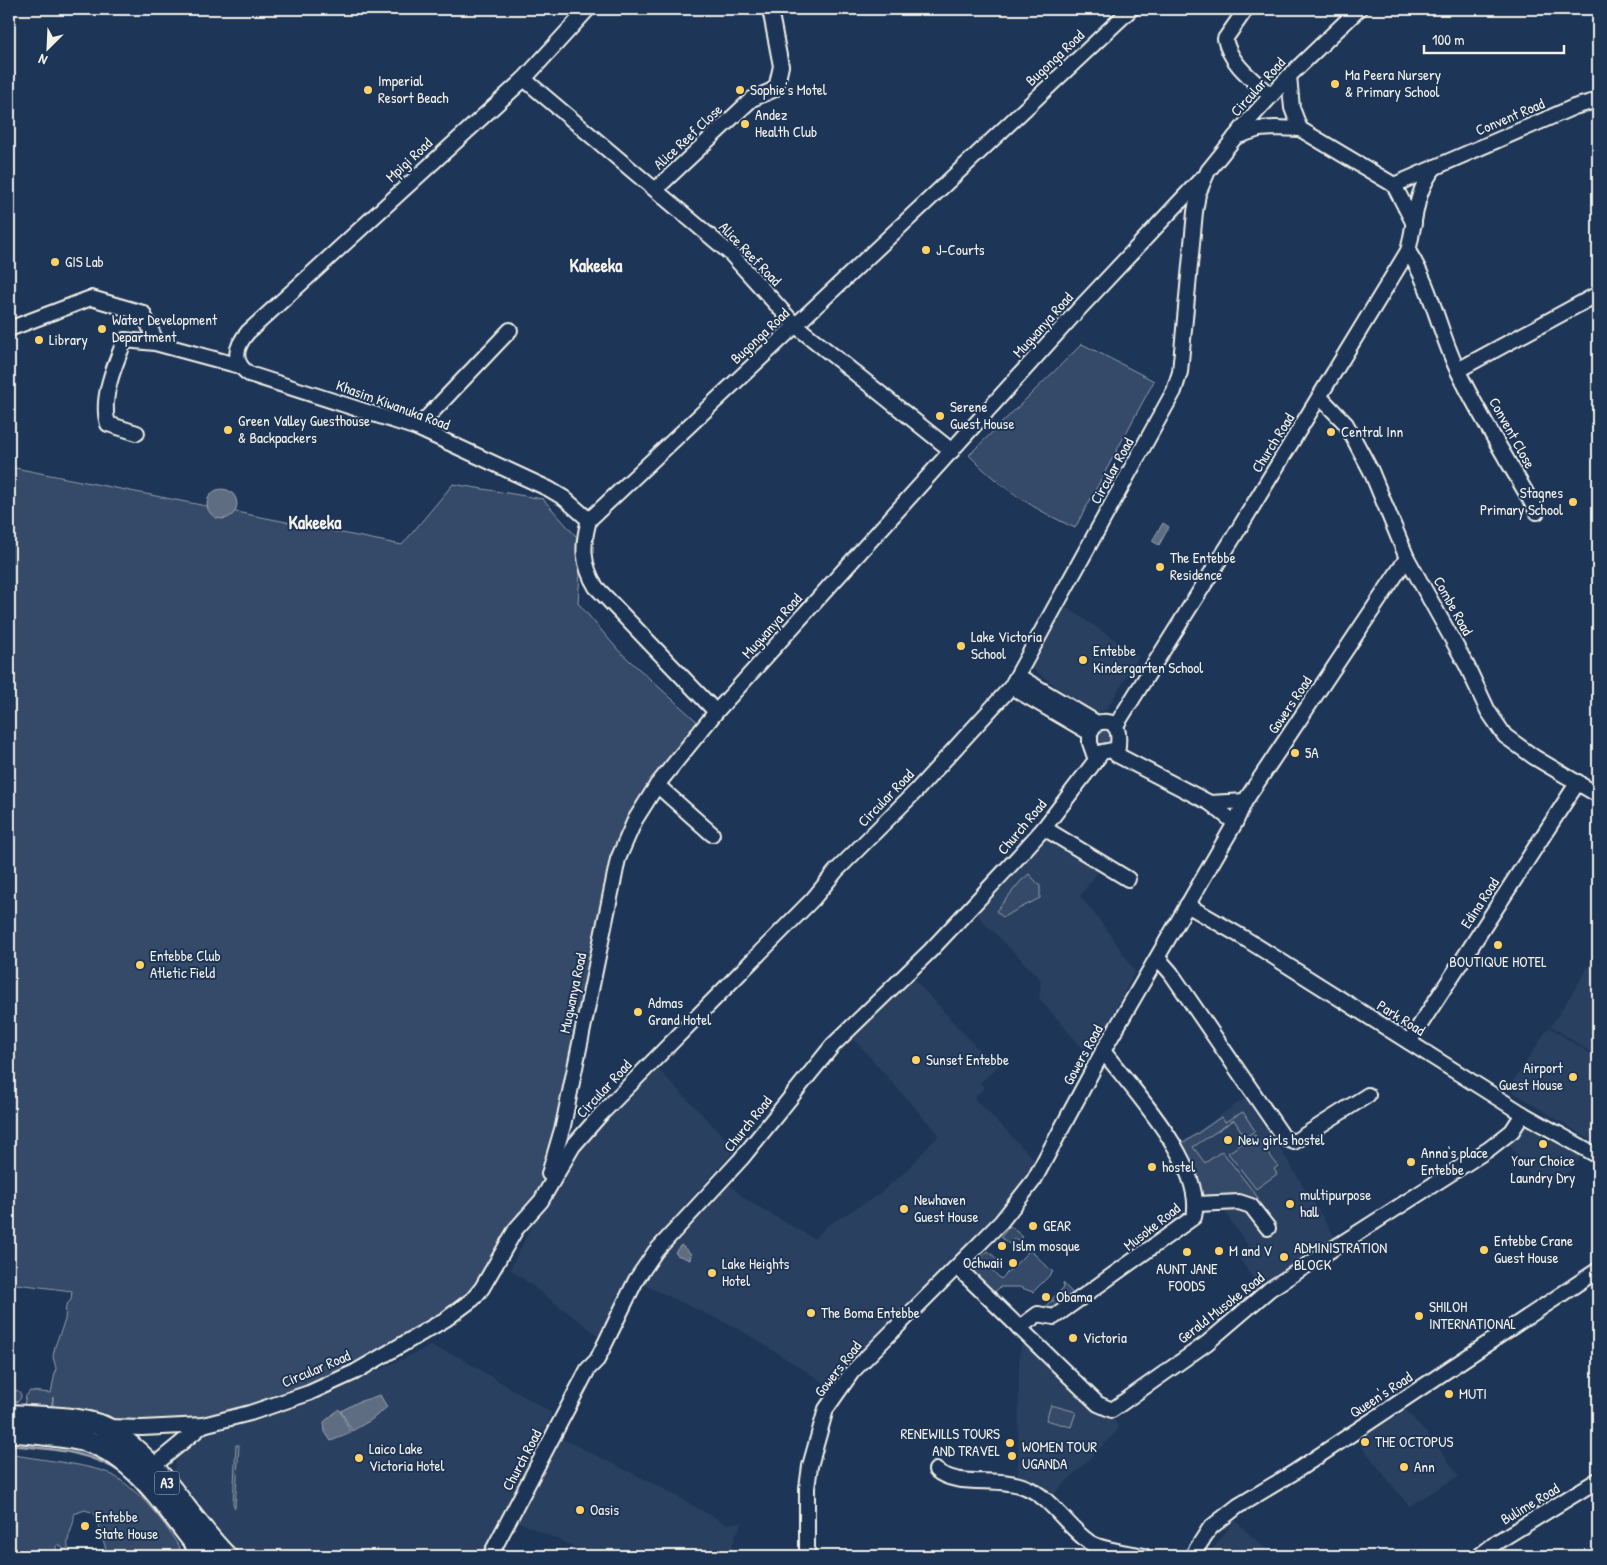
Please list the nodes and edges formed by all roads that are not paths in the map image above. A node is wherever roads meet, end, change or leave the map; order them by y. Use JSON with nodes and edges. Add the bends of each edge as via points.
{"nodes":[{"id":1,"x":588,"y":9,"type":"edge"},
{"id":2,"x":770,"y":9,"type":"edge"},
{"id":3,"x":1132,"y":9,"type":"edge"},
{"id":4,"x":1246,"y":9,"type":"edge"},
{"id":5,"x":1359,"y":9,"type":"edge"},
{"id":6,"x":1289,"y":76,"type":"junction"},
{"id":7,"x":524,"y":79,"type":"junction"},
{"id":8,"x":1271,"y":96,"type":"junction"},
{"id":9,"x":1598,"y":100,"type":"edge"},
{"id":10,"x":1300,"y":130,"type":"junction"},
{"id":11,"x":1236,"y":137,"type":"junction"},
{"id":12,"x":1435,"y":168,"type":"junction"},
{"id":13,"x":1208,"y":171,"type":"junction"},
{"id":14,"x":1394,"y":185,"type":"junction"},
{"id":15,"x":656,"y":189,"type":"junction"},
{"id":16,"x":1415,"y":224,"type":"junction"},
{"id":17,"x":1408,"y":251,"type":"junction"},
{"id":18,"x":1598,"y":294,"type":"edge"},
{"id":19,"x":794,"y":325,"type":"junction"},
{"id":20,"x":9,"y":329,"type":"edge"},
{"id":21,"x":510,"y":330,"type":"dead end"},
{"id":22,"x":157,"y":343,"type":"junction"},
{"id":23,"x":240,"y":366,"type":"junction"},
{"id":24,"x":1458,"y":370,"type":"junction"},
{"id":25,"x":1320,"y":397,"type":"junction"},
{"id":26,"x":417,"y":428,"type":"junction"},
{"id":27,"x":137,"y":433,"type":"dead end"},
{"id":28,"x":952,"y":451,"type":"junction"},
{"id":29,"x":1537,"y":512,"type":"dead end"},
{"id":30,"x":589,"y":520,"type":"junction"},
{"id":31,"x":1407,"y":558,"type":"junction"},
{"id":32,"x":1015,"y":681,"type":"junction"},
{"id":33,"x":716,"y":712,"type":"junction"},
{"id":34,"x":1116,"y":727,"type":"junction"},
{"id":35,"x":1094,"y":728,"type":"junction"},
{"id":36,"x":1118,"y":755,"type":"junction"},
{"id":37,"x":1096,"y":760,"type":"junction"},
{"id":38,"x":1578,"y":782,"type":"junction"},
{"id":39,"x":657,"y":785,"type":"junction"},
{"id":40,"x":1598,"y":795,"type":"edge"},
{"id":41,"x":1246,"y":800,"type":"junction"},
{"id":42,"x":1210,"y":803,"type":"junction"},
{"id":43,"x":1235,"y":823,"type":"junction"},
{"id":44,"x":1044,"y":828,"type":"junction"},
{"id":45,"x":712,"y":834,"type":"dead end"},
{"id":46,"x":1128,"y":879,"type":"dead end"},
{"id":47,"x":1187,"y":904,"type":"junction"},
{"id":48,"x":1158,"y":958,"type":"junction"},
{"id":49,"x":1409,"y":1042,"type":"junction"},
{"id":50,"x":1103,"y":1051,"type":"junction"},
{"id":51,"x":1368,"y":1095,"type":"dead end"},
{"id":52,"x":1523,"y":1114,"type":"junction"},
{"id":53,"x":1596,"y":1151,"type":"edge"},
{"id":54,"x":541,"y":1201,"type":"junction"},
{"id":55,"x":1197,"y":1204,"type":"junction"},
{"id":56,"x":1268,"y":1228,"type":"dead end"},
{"id":57,"x":957,"y":1267,"type":"junction"},
{"id":58,"x":1598,"y":1270,"type":"edge"},
{"id":59,"x":1019,"y":1328,"type":"junction"},
{"id":60,"x":9,"y":1415,"type":"edge"},
{"id":61,"x":101,"y":1425,"type":"junction"},
{"id":62,"x":204,"y":1425,"type":"junction"},
{"id":63,"x":9,"y":1431,"type":"edge"},
{"id":64,"x":94,"y":1445,"type":"junction"},
{"id":65,"x":936,"y":1470,"type":"dead end"},
{"id":66,"x":147,"y":1471,"type":"junction"},
{"id":67,"x":1598,"y":1480,"type":"edge"},
{"id":68,"x":199,"y":1552,"type":"edge"},
{"id":69,"x":226,"y":1556,"type":"edge"},
{"id":70,"x":490,"y":1556,"type":"edge"},
{"id":71,"x":807,"y":1556,"type":"edge"},
{"id":72,"x":1144,"y":1556,"type":"edge"},
{"id":73,"x":1192,"y":1556,"type":"edge"},
{"id":74,"x":1479,"y":1556,"type":"edge"}],
"edges":[{"from":1,"to":7,"type":"street","name":"Mpigi Road"},
{"from":2,"to":15,"type":"street","name":"Alice Reef Close","via":[[781,66],[777,84],[773,90],[752,99]]},
{"from":3,"to":19,"type":"street","name":"Bugonga Road"},
{"from":4,"to":8,"type":"street","via":[[1225,39],[1228,52],[1236,64]]},
{"from":5,"to":6,"type":"street","name":"Circular Road"},
{"from":6,"to":8,"type":"street","name":"Circular Road"},
{"from":6,"to":10,"type":"street","via":[[1292,108]]},
{"from":7,"to":15,"type":"street","name":"Alice Reef Road"},
{"from":7,"to":23,"type":"street","name":"Mpigi Road","via":[[248,332],[237,352]]},
{"from":8,"to":11,"type":"street","name":"Circular Road"},
{"from":9,"to":12,"type":"street","name":"Convent Road","via":[[1574,107]]},
{"from":10,"to":11,"type":"street","via":[[1259,129]]},
{"from":10,"to":14,"type":"street"},
{"from":11,"to":13,"type":"street","name":"Circular Road"},
{"from":12,"to":14,"type":"street","name":"Convent Road"},
{"from":12,"to":16,"type":"street","name":"Church Road","via":[[1424,182]]},
{"from":13,"to":28,"type":"street","name":"Mugwanya Road"},
{"from":13,"to":32,"type":"street","name":"Circular Road","via":[[1194,212],[1180,372],[1174,391]]},
{"from":14,"to":16,"type":"street"},
{"from":15,"to":19,"type":"street","name":"Alice Reef Road","via":[[731,254]]},
{"from":16,"to":17,"type":"street","name":"Church Road"},
{"from":17,"to":24,"type":"street","name":"Convent Close","via":[[1431,296]]},
{"from":17,"to":25,"type":"street","name":"Church Road"},
{"from":18,"to":24,"type":"street"},
{"from":19,"to":28,"type":"street","name":"Alice Reef Road"},
{"from":19,"to":30,"type":"street","name":"Bugonga Road"},
{"from":20,"to":22,"type":"street","via":[[91,298],[143,313]]},
{"from":21,"to":26,"type":"street"},
{"from":22,"to":23,"type":"street","name":"Khasim Kiwanuka Road"},
{"from":22,"to":27,"type":"street","name":"Khasim Kiwanuka Road","via":[[125,340],[109,389],[105,413],[108,424]]},
{"from":23,"to":26,"type":"street","name":"Khasim Kiwanuka Road","via":[[249,374]]},
{"from":24,"to":29,"type":"street","name":"Convent Close"},
{"from":25,"to":31,"type":"street","name":"Combe Road","via":[[1346,424],[1371,470]]},
{"from":25,"to":34,"type":"street","name":"Church Road"},
{"from":26,"to":30,"type":"street","name":"Khasim Kiwanuka Road","via":[[549,489]]},
{"from":28,"to":33,"type":"street","name":"Mugwanya Road"},
{"from":30,"to":33,"type":"street","via":[[583,542],[584,558],[596,587]]},
{"from":31,"to":38,"type":"street","name":"Combe Road","via":[[1488,711],[1505,736]]},
{"from":31,"to":41,"type":"street","name":"Gowers Road"},
{"from":32,"to":35,"type":"street"},
{"from":32,"to":54,"type":"street","name":"Circular Road","via":[[814,898],[602,1114],[573,1146]]},
{"from":33,"to":39,"type":"street","name":"Mugwanya Road"},
{"from":34,"to":35,"type":"street","via":[[1106,722]]},
{"from":34,"to":36,"type":"street"},
{"from":35,"to":37,"type":"street","via":[[1090,743]]},
{"from":36,"to":37,"type":"street","via":[[1112,750],[1102,752]]},
{"from":36,"to":42,"type":"street"},
{"from":37,"to":44,"type":"street","name":"Church Road"},
{"from":38,"to":40,"type":"street","name":"Combe Road"},
{"from":38,"to":49,"type":"street","name":"Edina Road"},
{"from":39,"to":45,"type":"street"},
{"from":39,"to":54,"type":"street","name":"Mugwanya Road","via":[[634,820],[618,859],[563,1126]]},
{"from":41,"to":42,"type":"street"},
{"from":41,"to":43,"type":"street","name":"Gowers Road"},
{"from":42,"to":43,"type":"street"},
{"from":43,"to":47,"type":"street","name":"Gowers Road"},
{"from":44,"to":46,"type":"street"},
{"from":44,"to":70,"type":"street","name":"Church Road","via":[[930,951],[833,1045],[741,1159],[648,1262]]},
{"from":47,"to":48,"type":"street","name":"Gowers Road"},
{"from":47,"to":49,"type":"street","name":"Park Road"},
{"from":48,"to":50,"type":"street","name":"Gowers Road"},
{"from":48,"to":51,"type":"street","via":[[1284,1138],[1294,1142]]},
{"from":49,"to":52,"type":"street","name":"Park Road"},
{"from":50,"to":55,"type":"street","name":"Musoke Road","via":[[1177,1148]]},
{"from":50,"to":57,"type":"street","name":"Gowers Road","via":[[1034,1180],[1012,1210]]},
{"from":52,"to":53,"type":"street","name":"Park Road"},
{"from":52,"to":59,"type":"street","name":"Gerald Musoke Road","via":[[1512,1131],[1489,1149],[1270,1289],[1207,1342],[1117,1408],[1112,1410],[1098,1404]]},
{"from":54,"to":62,"type":"street","name":"Circular Road","via":[[516,1228],[482,1288],[446,1319],[355,1372],[250,1413]]},
{"from":55,"to":56,"type":"street","via":[[1239,1202],[1251,1206]]},
{"from":55,"to":59,"type":"street","name":"Musoke Road","via":[[1194,1218],[1188,1223],[1069,1307],[1054,1317],[1038,1314]]},
{"from":57,"to":59,"type":"street","name":"Gerald Musoke Road"},
{"from":57,"to":71,"type":"street","name":"Gowers Road","via":[[852,1372],[826,1409],[807,1488]]},
{"from":58,"to":73,"type":"street","name":"Queen's Road","via":[[1293,1473],[1238,1506],[1210,1528]]},
{"from":60,"to":61,"type":"highway","number":"A3","via":[[68,1418]]},
{"from":61,"to":62,"type":"street","name":"Circular Road","via":[[142,1428]]},
{"from":61,"to":64,"type":"street"},
{"from":61,"to":66,"type":"highway","number":"A3","via":[[141,1452]]},
{"from":62,"to":66,"type":"street","name":"Circular Road"},
{"from":63,"to":64,"type":"highway","number":"A3"},
{"from":64,"to":66,"type":"highway","number":"A3"},
{"from":65,"to":72,"type":"street","via":[[955,1479],[1014,1483],[1028,1488],[1090,1543]]},
{"from":66,"to":68,"type":"highway","number":"A3"},
{"from":66,"to":69,"type":"highway","number":"A3"},
{"from":67,"to":74,"type":"street","name":"Bulime Road"}]}
